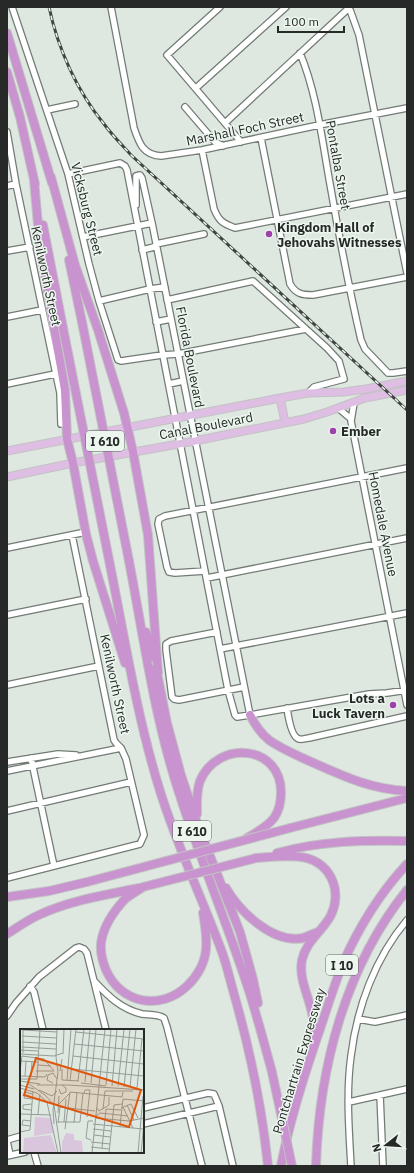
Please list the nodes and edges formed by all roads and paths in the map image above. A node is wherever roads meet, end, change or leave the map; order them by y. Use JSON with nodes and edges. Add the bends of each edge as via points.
{"nodes":[{"id":1,"x":12,"y":7,"type":"edge"},
{"id":2,"x":111,"y":7,"type":"edge"},
{"id":3,"x":220,"y":7,"type":"edge"},
{"id":4,"x":286,"y":7,"type":"edge"},
{"id":5,"x":349,"y":7,"type":"edge"},
{"id":6,"x":7,"y":33,"type":"edge"},
{"id":7,"x":300,"y":53,"type":"junction"},
{"id":8,"x":7,"y":72,"type":"edge"},
{"id":9,"x":196,"y":88,"type":"junction"},
{"id":10,"x":75,"y":104,"type":"dead end"},
{"id":11,"x":185,"y":107,"type":"dead end"},
{"id":12,"x":407,"y":108,"type":"edge"},
{"id":13,"x":46,"y":110,"type":"junction"},
{"id":14,"x":375,"y":114,"type":"junction"},
{"id":15,"x":225,"y":123,"type":"junction"},
{"id":16,"x":320,"y":125,"type":"junction"},
{"id":17,"x":7,"y":132,"type":"edge"},
{"id":18,"x":261,"y":138,"type":"junction"},
{"id":19,"x":241,"y":142,"type":"junction"},
{"id":20,"x":223,"y":146,"type":"junction"},
{"id":21,"x":202,"y":150,"type":"junction"},
{"id":22,"x":68,"y":174,"type":"junction"},
{"id":23,"x":51,"y":177,"type":"junction"},
{"id":24,"x":34,"y":180,"type":"junction"},
{"id":25,"x":16,"y":184,"type":"junction"},
{"id":26,"x":7,"y":186,"type":"edge"},
{"id":27,"x":407,"y":194,"type":"edge"},
{"id":28,"x":392,"y":197,"type":"junction"},
{"id":29,"x":334,"y":208,"type":"junction"},
{"id":30,"x":278,"y":220,"type":"junction"},
{"id":31,"x":152,"y":223,"type":"junction"},
{"id":32,"x":137,"y":226,"type":"junction"},
{"id":33,"x":204,"y":234,"type":"dead end"},
{"id":34,"x":83,"y":237,"type":"junction"},
{"id":35,"x":156,"y":244,"type":"junction"},
{"id":36,"x":30,"y":247,"type":"junction"},
{"id":37,"x":142,"y":250,"type":"junction"},
{"id":38,"x":7,"y":251,"type":"edge"},
{"id":39,"x":407,"y":273,"type":"edge"},
{"id":40,"x":407,"y":277,"type":"edge"},
{"id":41,"x":164,"y":287,"type":"junction"},
{"id":42,"x":350,"y":288,"type":"junction"},
{"id":43,"x":150,"y":289,"type":"junction"},
{"id":44,"x":167,"y":300,"type":"junction"},
{"id":45,"x":99,"y":301,"type":"junction"},
{"id":46,"x":42,"y":310,"type":"junction"},
{"id":47,"x":7,"y":317,"type":"edge"},
{"id":48,"x":171,"y":320,"type":"junction"},
{"id":49,"x":156,"y":322,"type":"junction"},
{"id":50,"x":306,"y":329,"type":"junction"},
{"id":51,"x":178,"y":354,"type":"junction"},
{"id":52,"x":162,"y":355,"type":"junction"},
{"id":53,"x":407,"y":371,"type":"edge"},
{"id":54,"x":55,"y":374,"type":"junction"},
{"id":55,"x":183,"y":381,"type":"junction"},
{"id":56,"x":407,"y":381,"type":"edge"},
{"id":57,"x":7,"y":384,"type":"edge"},
{"id":58,"x":169,"y":384,"type":"junction"},
{"id":59,"x":407,"y":390,"type":"edge"},
{"id":60,"x":308,"y":393,"type":"junction"},
{"id":61,"x":280,"y":398,"type":"junction"},
{"id":62,"x":354,"y":403,"type":"junction"},
{"id":63,"x":338,"y":408,"type":"junction"},
{"id":64,"x":190,"y":415,"type":"junction"},
{"id":65,"x":176,"y":418,"type":"junction"},
{"id":66,"x":351,"y":418,"type":"junction"},
{"id":67,"x":285,"y":422,"type":"junction"},
{"id":68,"x":61,"y":424,"type":"dead end"},
{"id":69,"x":128,"y":427,"type":"junction"},
{"id":70,"x":67,"y":439,"type":"junction"},
{"id":71,"x":195,"y":440,"type":"junction"},
{"id":72,"x":180,"y":443,"type":"junction"},
{"id":73,"x":7,"y":452,"type":"edge"},
{"id":74,"x":133,"y":452,"type":"junction"},
{"id":75,"x":73,"y":463,"type":"junction"},
{"id":76,"x":407,"y":468,"type":"edge"},
{"id":77,"x":7,"y":477,"type":"edge"},
{"id":78,"x":363,"y":477,"type":"junction"},
{"id":79,"x":208,"y":507,"type":"junction"},
{"id":80,"x":193,"y":510,"type":"junction"},
{"id":81,"x":86,"y":532,"type":"junction"},
{"id":82,"x":72,"y":535,"type":"junction"},
{"id":83,"x":407,"y":538,"type":"edge"},
{"id":84,"x":376,"y":545,"type":"junction"},
{"id":85,"x":7,"y":548,"type":"edge"},
{"id":86,"x":205,"y":571,"type":"junction"},
{"id":87,"x":222,"y":576,"type":"junction"},
{"id":88,"x":207,"y":578,"type":"junction"},
{"id":89,"x":133,"y":584,"type":"junction"},
{"id":90,"x":86,"y":600,"type":"junction"},
{"id":91,"x":407,"y":613,"type":"edge"},
{"id":92,"x":7,"y":615,"type":"edge"},
{"id":93,"x":390,"y":617,"type":"junction"},
{"id":94,"x":217,"y":632,"type":"junction"},
{"id":95,"x":236,"y":646,"type":"junction"},
{"id":96,"x":220,"y":649,"type":"junction"},
{"id":97,"x":99,"y":666,"type":"junction"},
{"id":98,"x":158,"y":673,"type":"junction"},
{"id":99,"x":7,"y":685,"type":"edge"},
{"id":100,"x":244,"y":687,"type":"junction"},
{"id":101,"x":228,"y":690,"type":"junction"},
{"id":102,"x":405,"y":690,"type":"edge"},
{"id":103,"x":137,"y":702,"type":"junction"},
{"id":104,"x":407,"y":705,"type":"edge"},
{"id":105,"x":287,"y":708,"type":"junction"},
{"id":106,"x":250,"y":715,"type":"junction"},
{"id":107,"x":407,"y":716,"type":"edge"},
{"id":108,"x":121,"y":748,"type":"junction"},
{"id":109,"x":85,"y":756,"type":"junction"},
{"id":110,"x":31,"y":758,"type":"junction"},
{"id":111,"x":7,"y":762,"type":"edge"},
{"id":112,"x":33,"y":765,"type":"junction"},
{"id":113,"x":7,"y":771,"type":"edge"},
{"id":114,"x":131,"y":782,"type":"junction"},
{"id":115,"x":407,"y":790,"type":"edge"},
{"id":116,"x":407,"y":798,"type":"edge"},
{"id":117,"x":40,"y":803,"type":"junction"},
{"id":118,"x":7,"y":811,"type":"edge"},
{"id":119,"x":197,"y":823,"type":"junction"},
{"id":120,"x":245,"y":839,"type":"junction"},
{"id":121,"x":407,"y":841,"type":"edge"},
{"id":122,"x":256,"y":858,"type":"junction"},
{"id":123,"x":407,"y":864,"type":"edge"},
{"id":124,"x":54,"y":866,"type":"junction"},
{"id":125,"x":217,"y":872,"type":"junction"},
{"id":126,"x":7,"y":878,"type":"edge"},
{"id":127,"x":143,"y":887,"type":"junction"},
{"id":128,"x":407,"y":890,"type":"edge"},
{"id":129,"x":200,"y":894,"type":"junction"},
{"id":130,"x":7,"y":897,"type":"edge"},
{"id":131,"x":407,"y":920,"type":"edge"},
{"id":132,"x":318,"y":932,"type":"junction"},
{"id":133,"x":7,"y":934,"type":"edge"},
{"id":134,"x":94,"y":981,"type":"junction"},
{"id":135,"x":30,"y":986,"type":"junction"},
{"id":136,"x":407,"y":1015,"type":"edge"},
{"id":137,"x":7,"y":1016,"type":"edge"},
{"id":138,"x":358,"y":1019,"type":"junction"},
{"id":139,"x":43,"y":1029,"type":"edge"},
{"id":140,"x":106,"y":1029,"type":"edge"},
{"id":141,"x":272,"y":1072,"type":"junction"},
{"id":142,"x":303,"y":1079,"type":"junction"},
{"id":143,"x":407,"y":1089,"type":"edge"},
{"id":144,"x":380,"y":1095,"type":"junction"},
{"id":145,"x":184,"y":1098,"type":"junction"},
{"id":146,"x":349,"y":1102,"type":"junction"},
{"id":147,"x":219,"y":1106,"type":"junction"},
{"id":148,"x":144,"y":1108,"type":"edge"},
{"id":149,"x":189,"y":1113,"type":"junction"},
{"id":150,"x":144,"y":1124,"type":"edge"},
{"id":151,"x":20,"y":1136,"type":"edge"},
{"id":152,"x":7,"y":1140,"type":"edge"},
{"id":153,"x":21,"y":1153,"type":"edge"},
{"id":154,"x":34,"y":1153,"type":"edge"},
{"id":155,"x":9,"y":1156,"type":"edge"},
{"id":156,"x":38,"y":1166,"type":"edge"},
{"id":157,"x":202,"y":1166,"type":"edge"},
{"id":158,"x":234,"y":1166,"type":"edge"},
{"id":159,"x":268,"y":1166,"type":"edge"},
{"id":160,"x":281,"y":1166,"type":"edge"},
{"id":161,"x":292,"y":1166,"type":"edge"},
{"id":162,"x":316,"y":1166,"type":"edge"},
{"id":163,"x":351,"y":1166,"type":"edge"},
{"id":164,"x":383,"y":1166,"type":"edge"}],
"edges":[{"from":1,"to":13,"type":"street","name":"Vicksburg Street"},
{"from":2,"to":21,"type":"street","name":"Marshall Foch Street","via":[[139,143],[155,156]]},
{"from":3,"to":9,"type":"street","via":[[167,55]]},
{"from":4,"to":9,"type":"street"},
{"from":5,"to":7,"type":"street"},
{"from":5,"to":14,"type":"street","via":[[359,35]]},
{"from":6,"to":23,"type":"highway","number":"I 610"},
{"from":7,"to":15,"type":"street"},
{"from":7,"to":16,"type":"street","name":"Pontalba Street","via":[[307,70]]},
{"from":8,"to":24,"type":"highway","number":"I 610"},
{"from":9,"to":15,"type":"street"},
{"from":10,"to":13,"type":"street"},
{"from":11,"to":20,"type":"street","via":[[215,142]]},
{"from":12,"to":14,"type":"street","name":"Marshall Foch Street"},
{"from":13,"to":22,"type":"street","name":"Vicksburg Street"},
{"from":14,"to":16,"type":"street","name":"Marshall Foch Street"},
{"from":14,"to":28,"type":"street"},
{"from":15,"to":19,"type":"street"},
{"from":16,"to":18,"type":"street","name":"Marshall Foch Street"},
{"from":16,"to":29,"type":"street","name":"Pontalba Street"},
{"from":17,"to":25,"type":"street","name":"Kenilworth Street"},
{"from":18,"to":19,"type":"street","name":"Marshall Foch Street"},
{"from":18,"to":30,"type":"street"},
{"from":19,"to":20,"type":"street","name":"Marshall Foch Street"},
{"from":20,"to":21,"type":"street","name":"Marshall Foch Street"},
{"from":21,"to":30,"type":"street","via":[[214,208],[219,220],[235,228]]},
{"from":22,"to":32,"type":"street","name":"Florida Boulevard","via":[[123,164],[127,170]]},
{"from":22,"to":34,"type":"street","name":"Vicksburg Street"},
{"from":23,"to":69,"type":"highway","via":[[75,266]]},
{"from":23,"to":89,"type":"highway","number":"I 610","bridge":true},
{"from":24,"to":70,"type":"highway","via":[[40,247],[66,390]]},
{"from":24,"to":103,"type":"highway","number":"I 610","bridge":true},
{"from":25,"to":26,"type":"street"},
{"from":25,"to":36,"type":"street","name":"Kenilworth Street"},
{"from":27,"to":28,"type":"street"},
{"from":28,"to":29,"type":"street"},
{"from":28,"to":39,"type":"street"},
{"from":29,"to":30,"type":"street"},
{"from":29,"to":42,"type":"street","name":"Pontalba Street"},
{"from":30,"to":42,"type":"street","via":[[290,284],[296,292],[305,295]]},
{"from":31,"to":32,"type":"street"},
{"from":31,"to":32,"type":"street","name":"Florida Boulevard","via":[[140,175],[136,176],[135,184]]},
{"from":31,"to":35,"type":"street","name":"Florida Boulevard"},
{"from":32,"to":34,"type":"street"},
{"from":32,"to":37,"type":"street","name":"Florida Boulevard"},
{"from":33,"to":35,"type":"street"},
{"from":34,"to":45,"type":"street","name":"Vicksburg Street"},
{"from":35,"to":37,"type":"street"},
{"from":35,"to":41,"type":"street","name":"Florida Boulevard"},
{"from":36,"to":38,"type":"street"},
{"from":36,"to":46,"type":"street","name":"Kenilworth Street"},
{"from":37,"to":43,"type":"street","name":"Florida Boulevard"},
{"from":40,"to":42,"type":"street"},
{"from":41,"to":43,"type":"street"},
{"from":41,"to":44,"type":"street","name":"Florida Boulevard"},
{"from":42,"to":53,"type":"street","name":"Pontalba Street","via":[[365,349],[388,372]]},
{"from":43,"to":45,"type":"street"},
{"from":43,"to":49,"type":"street","name":"Florida Boulevard"},
{"from":44,"to":48,"type":"street","name":"Florida Boulevard"},
{"from":44,"to":50,"type":"street","via":[[254,281]]},
{"from":45,"to":52,"type":"street","name":"Vicksburg Street","via":[[118,360]]},
{"from":46,"to":47,"type":"street"},
{"from":46,"to":54,"type":"street","name":"Kenilworth Street"},
{"from":48,"to":49,"type":"street"},
{"from":48,"to":51,"type":"street","name":"Florida Boulevard"},
{"from":49,"to":52,"type":"street","name":"Florida Boulevard"},
{"from":50,"to":51,"type":"street","name":"Vicksburg Street"},
{"from":50,"to":60,"type":"street","via":[[339,361],[344,379],[314,387]]},
{"from":51,"to":52,"type":"street","name":"Vicksburg Street"},
{"from":51,"to":55,"type":"street","name":"Florida Boulevard"},
{"from":52,"to":58,"type":"street","name":"Florida Boulevard"},
{"from":54,"to":57,"type":"street"},
{"from":54,"to":68,"type":"street","name":"Kenilworth Street","via":[[60,393]]},
{"from":55,"to":58,"type":"street"},
{"from":55,"to":64,"type":"street","name":"Florida Boulevard"},
{"from":56,"to":60,"type":"main road","name":"Canal Boulevard","via":[[344,392]]},
{"from":58,"to":65,"type":"street","name":"Florida Boulevard"},
{"from":59,"to":62,"type":"main road","name":"Canal Boulevard","via":[[365,398]]},
{"from":60,"to":61,"type":"main road","name":"Canal Boulevard"},
{"from":61,"to":64,"type":"main road","name":"Canal Boulevard"},
{"from":61,"to":67,"type":"main road"},
{"from":62,"to":63,"type":"main road","name":"Canal Boulevard"},
{"from":62,"to":66,"type":"street","name":"Homedale Avenue"},
{"from":63,"to":66,"type":"street"},
{"from":63,"to":67,"type":"main road","name":"Canal Boulevard"},
{"from":64,"to":65,"type":"main road","name":"Canal Boulevard"},
{"from":64,"to":71,"type":"street","name":"Florida Boulevard"},
{"from":65,"to":69,"type":"main road","name":"Canal Boulevard"},
{"from":65,"to":72,"type":"street","name":"Florida Boulevard"},
{"from":66,"to":78,"type":"street","name":"Homedale Avenue"},
{"from":67,"to":71,"type":"main road","name":"Canal Boulevard"},
{"from":69,"to":70,"type":"main road","name":"Canal Boulevard"},
{"from":69,"to":74,"type":"highway"},
{"from":70,"to":73,"type":"main road","name":"Canal Boulevard"},
{"from":70,"to":75,"type":"highway"},
{"from":71,"to":72,"type":"main road","name":"Canal Boulevard"},
{"from":71,"to":79,"type":"street","name":"Florida Boulevard"},
{"from":72,"to":74,"type":"main road","name":"Canal Boulevard"},
{"from":72,"to":80,"type":"street","name":"Florida Boulevard"},
{"from":74,"to":75,"type":"main road","name":"Canal Boulevard"},
{"from":74,"to":98,"type":"highway","via":[[148,535]]},
{"from":75,"to":77,"type":"main road","name":"Canal Boulevard"},
{"from":75,"to":81,"type":"highway"},
{"from":76,"to":78,"type":"street"},
{"from":78,"to":79,"type":"street"},
{"from":78,"to":84,"type":"street","name":"Homedale Avenue"},
{"from":79,"to":80,"type":"street"},
{"from":79,"to":87,"type":"street","name":"Florida Boulevard"},
{"from":80,"to":86,"type":"street","name":"Florida Boulevard"},
{"from":80,"to":86,"type":"street","via":[[164,516],[159,519],[158,524],[170,572]]},
{"from":81,"to":82,"type":"street"},
{"from":81,"to":103,"type":"highway"},
{"from":82,"to":85,"type":"street"},
{"from":82,"to":90,"type":"street","name":"Kenilworth Street"},
{"from":83,"to":84,"type":"street"},
{"from":84,"to":87,"type":"street"},
{"from":84,"to":93,"type":"street","name":"Homedale Avenue"},
{"from":86,"to":88,"type":"street","name":"Florida Boulevard"},
{"from":87,"to":88,"type":"street"},
{"from":87,"to":95,"type":"street","name":"Florida Boulevard"},
{"from":88,"to":94,"type":"street","name":"Florida Boulevard"},
{"from":89,"to":98,"type":"highway"},
{"from":89,"to":141,"type":"highway","number":"I 610","via":[[168,756],[186,816],[250,994]]},
{"from":90,"to":92,"type":"street"},
{"from":90,"to":97,"type":"street","name":"Kenilworth Street"},
{"from":91,"to":93,"type":"street"},
{"from":93,"to":95,"type":"street"},
{"from":93,"to":102,"type":"street","name":"Homedale Avenue"},
{"from":94,"to":96,"type":"street","name":"Florida Boulevard"},
{"from":94,"to":101,"type":"street","via":[[166,644],[171,694],[174,699],[179,700]]},
{"from":95,"to":96,"type":"street"},
{"from":95,"to":100,"type":"street","name":"Florida Boulevard"},
{"from":96,"to":101,"type":"street","name":"Florida Boulevard"},
{"from":97,"to":99,"type":"street"},
{"from":97,"to":108,"type":"street","name":"Kenilworth Street","via":[[114,740]]},
{"from":98,"to":119,"type":"highway","via":[[174,750]]},
{"from":100,"to":101,"type":"street"},
{"from":100,"to":106,"type":"street","name":"Florida Boulevard"},
{"from":101,"to":106,"type":"street","name":"Florida Boulevard","via":[[235,715]]},
{"from":102,"to":104,"type":"street","name":"Homedale Avenue"},
{"from":102,"to":105,"type":"street"},
{"from":103,"to":129,"type":"highway","number":"I 610","via":[[160,791]]},
{"from":105,"to":106,"type":"street"},
{"from":105,"to":107,"type":"street","via":[[293,732],[299,739]]},
{"from":106,"to":115,"type":"highway","via":[[264,736],[291,752],[364,784]]},
{"from":108,"to":109,"type":"street"},
{"from":108,"to":114,"type":"street","name":"Kenilworth Street"},
{"from":109,"to":110,"type":"street","via":[[58,754]]},
{"from":109,"to":112,"type":"street"},
{"from":110,"to":111,"type":"street"},
{"from":110,"to":112,"type":"street"},
{"from":112,"to":113,"type":"street"},
{"from":112,"to":117,"type":"street"},
{"from":114,"to":117,"type":"street"},
{"from":114,"to":124,"type":"street","name":"Kenilworth Street","via":[[144,835],[140,844]]},
{"from":116,"to":120,"type":"highway","bridge":true},
{"from":117,"to":118,"type":"street"},
{"from":117,"to":124,"type":"street"},
{"from":119,"to":120,"type":"highway","via":[[196,799],[200,782],[207,770],[226,755],[255,755],[266,761],[277,773],[281,786],[281,800],[274,818],[264,828]]},
{"from":119,"to":125,"type":"highway"},
{"from":120,"to":130,"type":"highway","bridge":true,"via":[[87,882]]},
{"from":121,"to":122,"type":"highway","via":[[339,842],[298,847]]},
{"from":122,"to":127,"type":"highway","bridge":true},
{"from":122,"to":132,"type":"highway","via":[[300,856],[321,865],[328,872],[336,900],[326,923]]},
{"from":123,"to":142,"type":"highway","name":"Pontchartrain Expressway","number":"I 10","via":[[375,904],[351,947],[331,995]]},
{"from":124,"to":126,"type":"street","name":"Kenilworth Street"},
{"from":125,"to":132,"type":"highway","via":[[230,895],[244,912],[267,930],[291,938],[303,938]]},
{"from":125,"to":141,"type":"highway","via":[[240,932],[253,979]]},
{"from":127,"to":129,"type":"highway","via":[[126,899],[112,916],[104,932],[101,946],[103,963],[117,987],[141,1000],[166,999],[178,994],[191,983],[200,970],[206,949]]},
{"from":127,"to":133,"type":"highway","via":[[74,902],[41,913]]},
{"from":128,"to":162,"type":"highway","name":"Pontchartrain Expressway","number":"I 10","via":[[370,944],[342,1014],[322,1095]]},
{"from":129,"to":159,"type":"highway","number":"I 610","via":[[222,954],[244,1031],[264,1128]]},
{"from":131,"to":138,"type":"street","via":[[382,955]]},
{"from":132,"to":142,"type":"highway","via":[[306,949],[301,968],[313,1018]]},
{"from":134,"to":135,"type":"street","via":[[87,953],[81,947],[49,968]]},
{"from":134,"to":140,"type":"street"},
{"from":134,"to":145,"type":"street","via":[[105,994],[123,1007],[164,1018]]},
{"from":135,"to":137,"type":"street"},
{"from":135,"to":139,"type":"street","via":[[34,992]]},
{"from":136,"to":138,"type":"street","via":[[375,1022]]},
{"from":138,"to":146,"type":"street","via":[[350,1057]]},
{"from":141,"to":161,"type":"highway","number":"I 610","bridge":true},
{"from":142,"to":160,"type":"highway","name":"Pontchartrain Expressway","number":"I 10"},
{"from":143,"to":144,"type":"street"},
{"from":144,"to":146,"type":"street"},
{"from":144,"to":164,"type":"street"},
{"from":145,"to":147,"type":"street","via":[[212,1092]]},
{"from":145,"to":148,"type":"street"},
{"from":145,"to":149,"type":"street"},
{"from":146,"to":163,"type":"street"},
{"from":147,"to":149,"type":"street"},
{"from":147,"to":158,"type":"street"},
{"from":149,"to":150,"type":"street"},
{"from":149,"to":157,"type":"street"},
{"from":151,"to":152,"type":"street"},
{"from":152,"to":155,"type":"street"},
{"from":153,"to":155,"type":"street"},
{"from":154,"to":156,"type":"street"}]}
